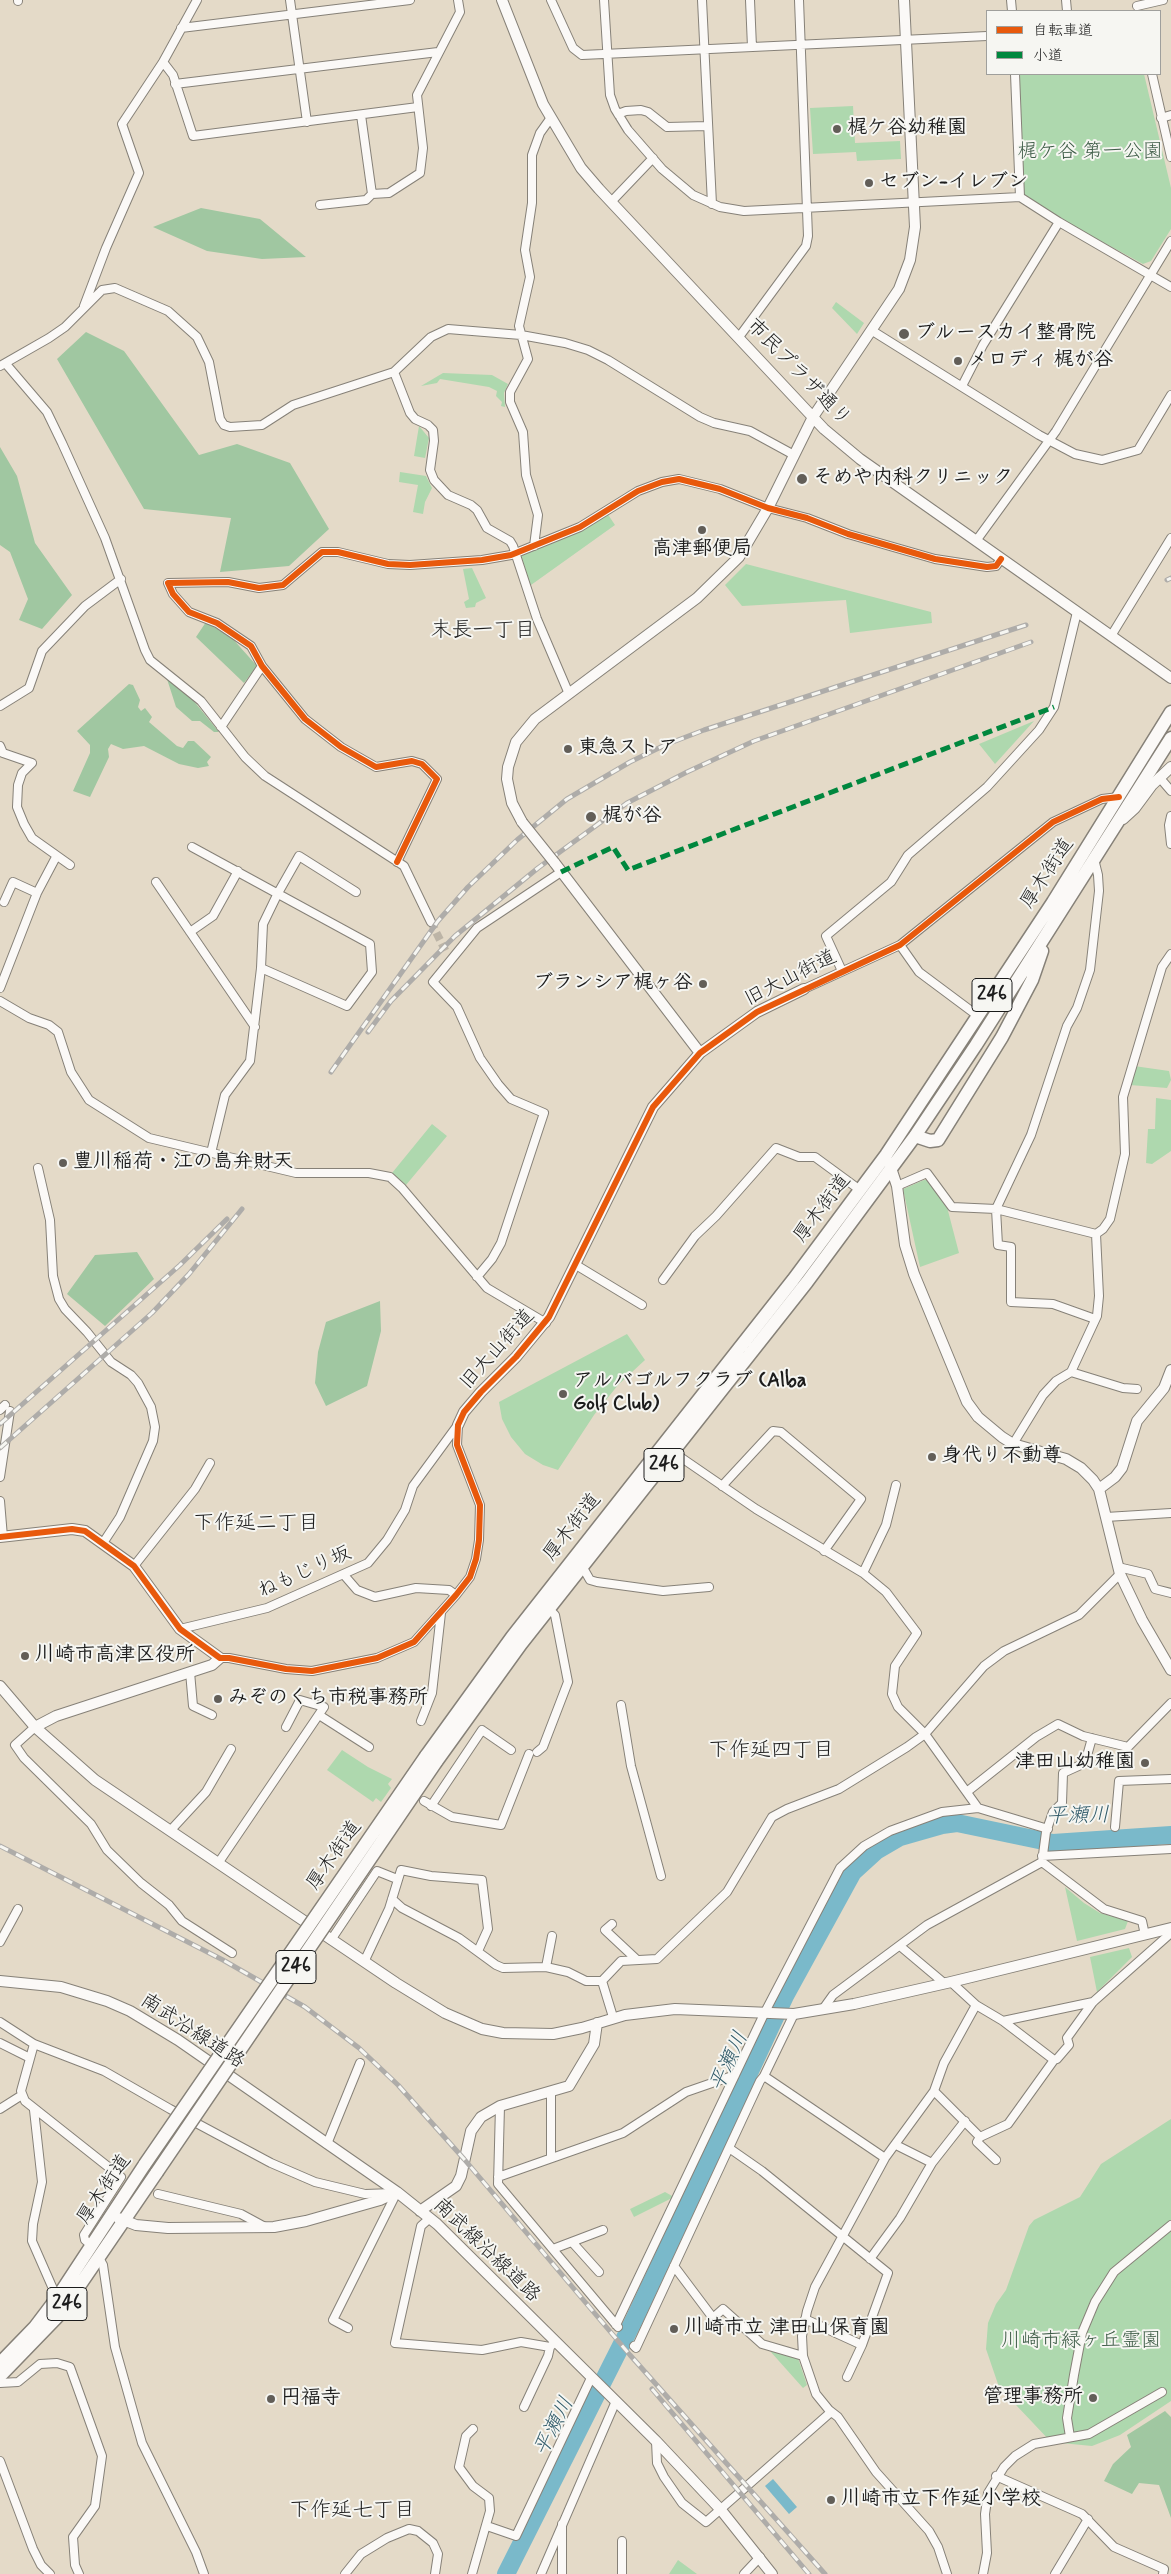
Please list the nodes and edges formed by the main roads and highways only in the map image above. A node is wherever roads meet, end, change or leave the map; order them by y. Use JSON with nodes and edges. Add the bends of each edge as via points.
{"nodes":[{"id":1,"x":1171,"y":712,"type":"edge"},
{"id":2,"x":1171,"y":738,"type":"edge"},
{"id":3,"x":1049,"y":930,"type":"junction"},
{"id":4,"x":915,"y":1136,"type":"junction"},
{"id":5,"x":889,"y":1161,"type":"junction"},
{"id":6,"x":431,"y":1759,"type":"junction"},
{"id":7,"x":0,"y":2363,"type":"edge"},
{"id":8,"x":0,"y":2376,"type":"edge"}],
"edges":[{"from":1,"to":5,"type":"highway","name":"厚木街道","number":"246"},
{"from":2,"to":3,"type":"highway","name":"厚木街道","number":"246"},
{"from":3,"to":4,"type":"highway","name":"厚木街道","number":"246"},
{"from":3,"to":4,"type":"highway","number":"246","via":[[1032,980],[1002,1037],[938,1140]]},
{"from":4,"to":5,"type":"highway","name":"厚木街道","number":"246"},
{"from":5,"to":6,"type":"highway","name":"厚木街道","number":"246","via":[[807,1282]]},
{"from":5,"to":6,"type":"highway","name":"厚木街道","number":"246","via":[[860,1190],[512,1637]]},
{"from":6,"to":7,"type":"highway","name":"厚木街道","number":"246","bridge":true,"via":[[145,2164],[57,2298],[35,2327]]},
{"from":6,"to":8,"type":"highway","name":"厚木街道","number":"246","bridge":true,"via":[[60,2314]]}]}
